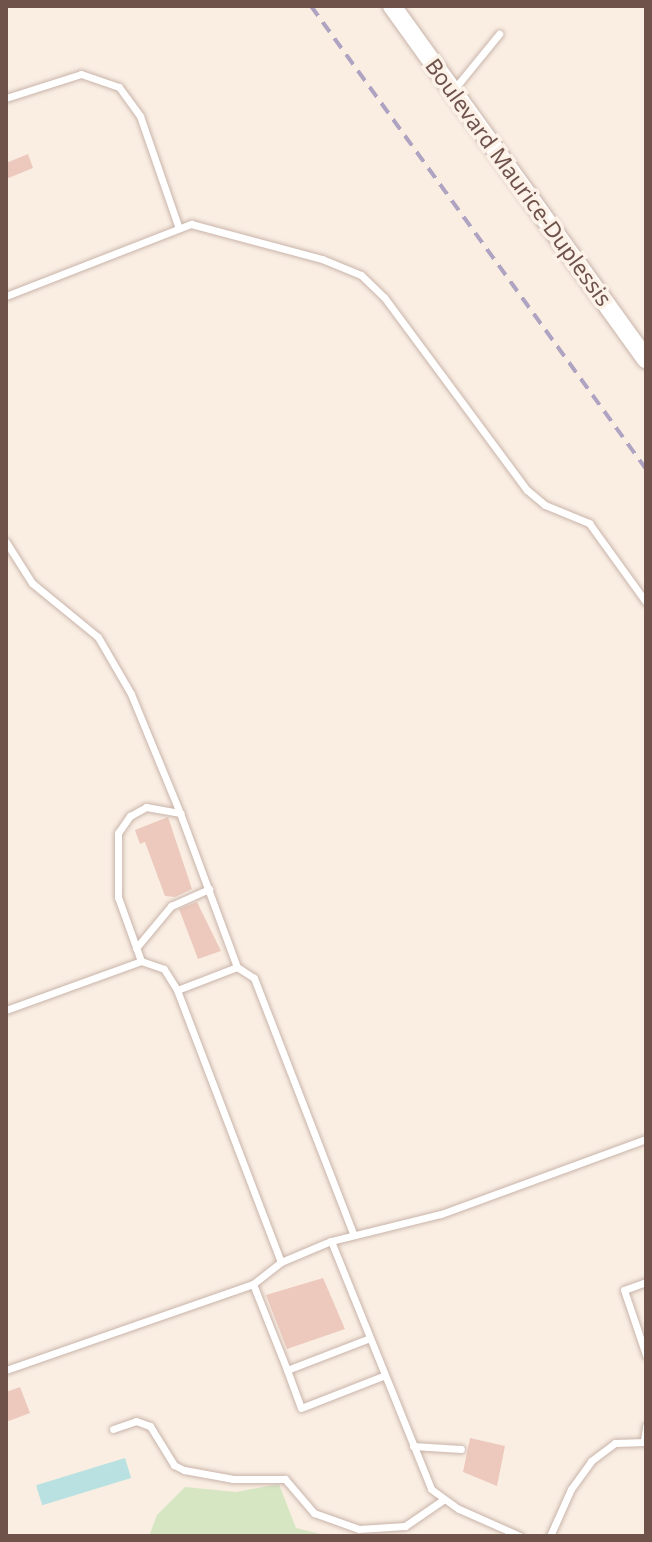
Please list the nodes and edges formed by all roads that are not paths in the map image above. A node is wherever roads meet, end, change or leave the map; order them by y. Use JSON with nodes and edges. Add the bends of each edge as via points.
{"nodes":[{"id":1,"x":392,"y":6,"type":"edge"},
{"id":2,"x":499,"y":34,"type":"dead end"},
{"id":3,"x":454,"y":90,"type":"junction"},
{"id":4,"x":6,"y":98,"type":"edge"},
{"id":5,"x":178,"y":226,"type":"junction"},
{"id":6,"x":6,"y":296,"type":"edge"},
{"id":7,"x":646,"y":359,"type":"edge"},
{"id":8,"x":6,"y":542,"type":"edge"},
{"id":9,"x":646,"y":602,"type":"edge"},
{"id":10,"x":180,"y":813,"type":"junction"},
{"id":11,"x":209,"y":889,"type":"junction"},
{"id":12,"x":136,"y":948,"type":"junction"},
{"id":13,"x":141,"y":961,"type":"junction"},
{"id":14,"x":237,"y":967,"type":"junction"},
{"id":15,"x":177,"y":990,"type":"junction"},
{"id":16,"x":6,"y":1010,"type":"edge"},
{"id":17,"x":646,"y":1139,"type":"edge"},
{"id":18,"x":353,"y":1233,"type":"junction"},
{"id":19,"x":331,"y":1241,"type":"junction"},
{"id":20,"x":281,"y":1262,"type":"junction"},
{"id":21,"x":646,"y":1282,"type":"edge"},
{"id":22,"x":253,"y":1284,"type":"junction"},
{"id":23,"x":646,"y":1322,"type":"edge"},
{"id":24,"x":636,"y":1325,"type":"junction"},
{"id":25,"x":370,"y":1338,"type":"junction"},
{"id":26,"x":646,"y":1355,"type":"edge"},
{"id":27,"x":6,"y":1370,"type":"edge"},
{"id":28,"x":287,"y":1370,"type":"junction"},
{"id":29,"x":385,"y":1375,"type":"junction"},
{"id":30,"x":646,"y":1426,"type":"edge"},
{"id":31,"x":113,"y":1429,"type":"dead end"},
{"id":32,"x":645,"y":1442,"type":"edge"},
{"id":33,"x":413,"y":1446,"type":"junction"},
{"id":34,"x":461,"y":1449,"type":"dead end"},
{"id":35,"x":443,"y":1500,"type":"junction"},
{"id":36,"x":520,"y":1536,"type":"edge"},
{"id":37,"x":550,"y":1536,"type":"edge"}],
"edges":[{"from":1,"to":3,"type":"street","name":"Boulevard Maurice-Duplessis"},
{"from":2,"to":3,"type":"lane"},
{"from":3,"to":7,"type":"street","name":"Boulevard Maurice-Duplessis"},
{"from":4,"to":5,"type":"lane","via":[[81,74],[119,87],[140,116]]},
{"from":5,"to":6,"type":"lane"},
{"from":5,"to":9,"type":"lane","via":[[202,224],[322,259],[371,283],[527,490],[545,505],[589,523]]},
{"from":8,"to":10,"type":"lane","via":[[32,583],[98,637],[131,694]]},
{"from":10,"to":11,"type":"lane"},
{"from":10,"to":12,"type":"lane","via":[[146,807],[130,816],[118,833],[115,876]]},
{"from":11,"to":12,"type":"lane","via":[[171,906]]},
{"from":11,"to":14,"type":"lane"},
{"from":12,"to":13,"type":"lane"},
{"from":13,"to":15,"type":"lane","via":[[164,969]]},
{"from":13,"to":16,"type":"lane"},
{"from":14,"to":15,"type":"lane"},
{"from":14,"to":18,"type":"lane","via":[[254,978]]},
{"from":15,"to":20,"type":"lane"},
{"from":17,"to":18,"type":"lane","via":[[441,1214]]},
{"from":18,"to":19,"type":"lane"},
{"from":19,"to":20,"type":"lane"},
{"from":19,"to":25,"type":"lane"},
{"from":20,"to":22,"type":"lane"},
{"from":21,"to":24,"type":"lane","via":[[624,1290]]},
{"from":22,"to":27,"type":"lane"},
{"from":22,"to":28,"type":"lane"},
{"from":23,"to":24,"type":"lane"},
{"from":24,"to":26,"type":"lane"},
{"from":25,"to":28,"type":"lane"},
{"from":25,"to":29,"type":"lane"},
{"from":28,"to":29,"type":"lane","via":[[301,1408]]},
{"from":29,"to":33,"type":"lane"},
{"from":30,"to":32,"type":"lane"},
{"from":31,"to":35,"type":"lane","via":[[136,1421],[150,1426],[174,1465],[184,1470],[233,1479],[285,1479],[314,1513],[359,1529],[405,1526]]},
{"from":32,"to":37,"type":"lane","via":[[615,1443],[591,1461],[571,1489]]},
{"from":33,"to":34,"type":"lane"},
{"from":33,"to":35,"type":"lane","via":[[431,1489]]},
{"from":35,"to":36,"type":"lane"}]}
